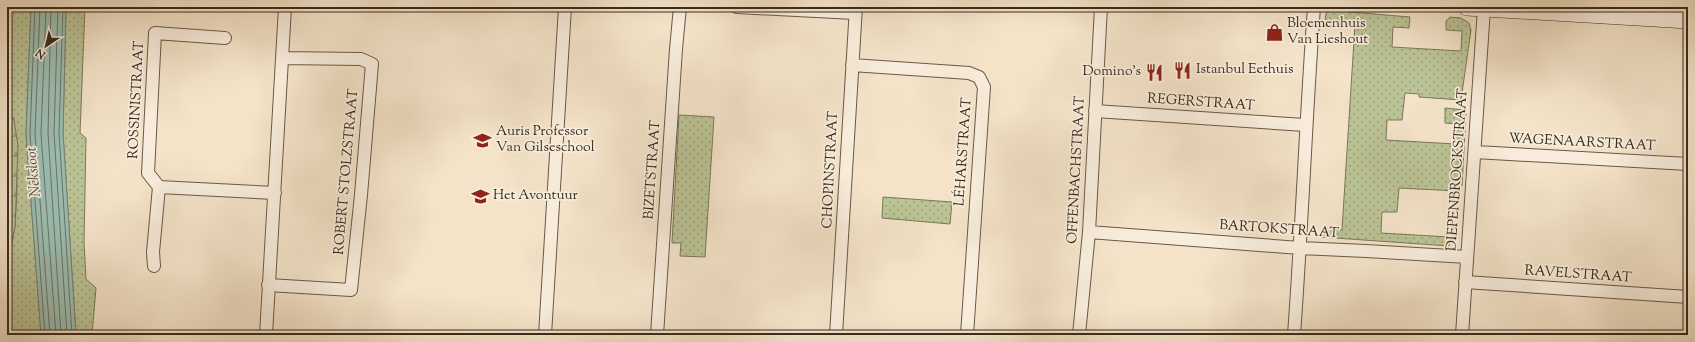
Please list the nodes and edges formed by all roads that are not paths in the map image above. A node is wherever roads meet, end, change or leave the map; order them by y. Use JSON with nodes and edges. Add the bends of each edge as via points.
{"nodes":[{"id":1,"x":284,"y":7,"type":"edge"},
{"id":2,"x":564,"y":7,"type":"edge"},
{"id":3,"x":680,"y":7,"type":"edge"},
{"id":4,"x":737,"y":7,"type":"edge"},
{"id":5,"x":1102,"y":7,"type":"edge"},
{"id":6,"x":1314,"y":7,"type":"edge"},
{"id":7,"x":1467,"y":7,"type":"edge"},
{"id":8,"x":1484,"y":8,"type":"junction"},
{"id":9,"x":855,"y":10,"type":"edge"},
{"id":10,"x":1686,"y":16,"type":"edge"},
{"id":11,"x":225,"y":38,"type":"dead end"},
{"id":12,"x":282,"y":58,"type":"junction"},
{"id":13,"x":852,"y":65,"type":"junction"},
{"id":14,"x":1095,"y":111,"type":"junction"},
{"id":15,"x":1305,"y":125,"type":"junction"},
{"id":16,"x":1475,"y":152,"type":"junction"},
{"id":17,"x":1688,"y":164,"type":"edge"},
{"id":18,"x":159,"y":187,"type":"junction"},
{"id":19,"x":275,"y":193,"type":"junction"},
{"id":20,"x":1089,"y":232,"type":"junction"},
{"id":21,"x":1300,"y":248,"type":"junction"},
{"id":22,"x":1467,"y":257,"type":"junction"},
{"id":23,"x":154,"y":266,"type":"dead end"},
{"id":24,"x":1465,"y":282,"type":"junction"},
{"id":25,"x":268,"y":285,"type":"junction"},
{"id":26,"x":1688,"y":297,"type":"edge"},
{"id":27,"x":266,"y":335,"type":"edge"},
{"id":28,"x":545,"y":335,"type":"edge"},
{"id":29,"x":657,"y":335,"type":"edge"},
{"id":30,"x":836,"y":335,"type":"edge"},
{"id":31,"x":967,"y":335,"type":"edge"},
{"id":32,"x":1079,"y":335,"type":"edge"},
{"id":33,"x":1294,"y":335,"type":"edge"},
{"id":34,"x":1462,"y":335,"type":"edge"}],
"edges":[{"from":1,"to":12,"type":"street"},
{"from":2,"to":28,"type":"street"},
{"from":3,"to":29,"type":"street","name":"BIZETSTRAAT"},
{"from":4,"to":9,"type":"street"},
{"from":5,"to":14,"type":"street","name":"OFFENBACHSTRAAT"},
{"from":6,"to":15,"type":"street"},
{"from":7,"to":8,"type":"street"},
{"from":8,"to":10,"type":"street"},
{"from":8,"to":16,"type":"street","name":"DIEPENBROCKSTRAAT"},
{"from":9,"to":13,"type":"street","name":"CHOPINSTRAAT"},
{"from":11,"to":18,"type":"street","name":"ROSSINISTRAAT","via":[[155,33],[148,173]]},
{"from":12,"to":19,"type":"street"},
{"from":12,"to":25,"type":"street","name":"ROBERT STOLZSTRAAT","via":[[361,59],[372,64],[351,290]]},
{"from":13,"to":30,"type":"street","name":"CHOPINSTRAAT"},
{"from":13,"to":31,"type":"street","name":"LÉHARSTRAAT","via":[[969,73],[979,77],[984,88]]},
{"from":14,"to":15,"type":"street","name":"REGERSTRAAT"},
{"from":14,"to":20,"type":"street","name":"OFFENBACHSTRAAT"},
{"from":15,"to":21,"type":"street"},
{"from":16,"to":17,"type":"street","name":"WAGENAARSTRAAT"},
{"from":16,"to":22,"type":"street","name":"DIEPENBROCKSTRAAT"},
{"from":18,"to":19,"type":"street"},
{"from":18,"to":23,"type":"street"},
{"from":19,"to":25,"type":"street"},
{"from":20,"to":21,"type":"street","name":"BARTOKSTRAAT"},
{"from":20,"to":32,"type":"street","name":"OFFENBACHSTRAAT"},
{"from":21,"to":22,"type":"street","name":"BARTOKSTRAAT"},
{"from":21,"to":33,"type":"street"},
{"from":22,"to":24,"type":"street","name":"DIEPENBROCKSTRAAT"},
{"from":24,"to":26,"type":"street","name":"RAVELSTRAAT"},
{"from":24,"to":34,"type":"street","name":"DIEPENBROCKSTRAAT"},
{"from":25,"to":27,"type":"street"}]}
